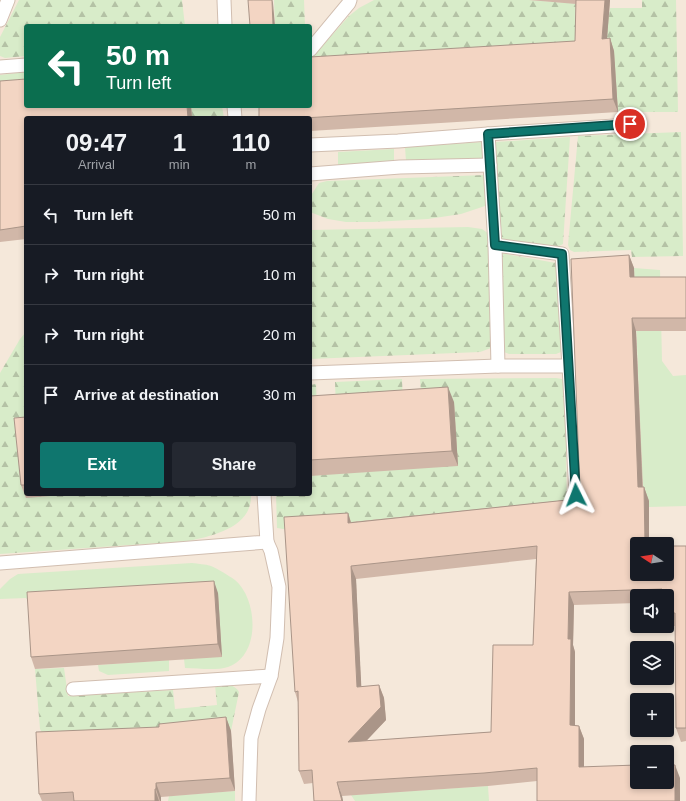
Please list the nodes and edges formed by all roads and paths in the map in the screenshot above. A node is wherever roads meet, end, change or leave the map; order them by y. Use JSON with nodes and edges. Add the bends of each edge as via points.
{"nodes":[{"id":1,"x":8,"y":0,"type":"edge"},
{"id":2,"x":224,"y":0,"type":"edge"},
{"id":3,"x":350,"y":0,"type":"edge"},
{"id":4,"x":0,"y":20,"type":"edge"},
{"id":5,"x":225,"y":24,"type":"edge"},
{"id":6,"x":312,"y":48,"type":"edge"},
{"id":7,"x":24,"y":65,"type":"edge"},
{"id":8,"x":0,"y":67,"type":"edge"},
{"id":9,"x":630,"y":124,"type":"dead end"},
{"id":10,"x":488,"y":134,"type":"junction"},
{"id":11,"x":312,"y":145,"type":"edge"},
{"id":12,"x":490,"y":165,"type":"junction"},
{"id":13,"x":312,"y":174,"type":"edge"},
{"id":14,"x":495,"y":245,"type":"junction"},
{"id":15,"x":498,"y":366,"type":"junction"},
{"id":16,"x":569,"y":366,"type":"junction"},
{"id":17,"x":312,"y":373,"type":"edge"},
{"id":18,"x":576,"y":495,"type":"edge"},
{"id":19,"x":264,"y":496,"type":"edge"},
{"id":20,"x":267,"y":542,"type":"junction"},
{"id":21,"x":0,"y":563,"type":"edge"},
{"id":22,"x":271,"y":676,"type":"junction"},
{"id":23,"x":73,"y":689,"type":"dead end"},
{"id":24,"x":249,"y":801,"type":"edge"}],
"edges":[{"from":1,"to":4,"type":"lane"},
{"from":2,"to":5,"type":"lane"},
{"from":3,"to":6,"type":"lane"},
{"from":7,"to":8,"type":"lane"},
{"from":9,"to":10,"type":"lane"},
{"from":10,"to":11,"type":"lane"},
{"from":10,"to":12,"type":"lane"},
{"from":12,"to":13,"type":"lane","via":[[400,167]]},
{"from":12,"to":14,"type":"lane"},
{"from":14,"to":15,"type":"lane"},
{"from":14,"to":16,"type":"lane","via":[[562,254]]},
{"from":15,"to":16,"type":"lane"},
{"from":15,"to":17,"type":"lane"},
{"from":16,"to":18,"type":"lane"},
{"from":19,"to":20,"type":"lane"},
{"from":20,"to":21,"type":"lane"},
{"from":20,"to":22,"type":"lane","via":[[279,587],[277,638]]},
{"from":22,"to":23,"type":"lane"},
{"from":22,"to":24,"type":"lane","via":[[251,738]]}]}
